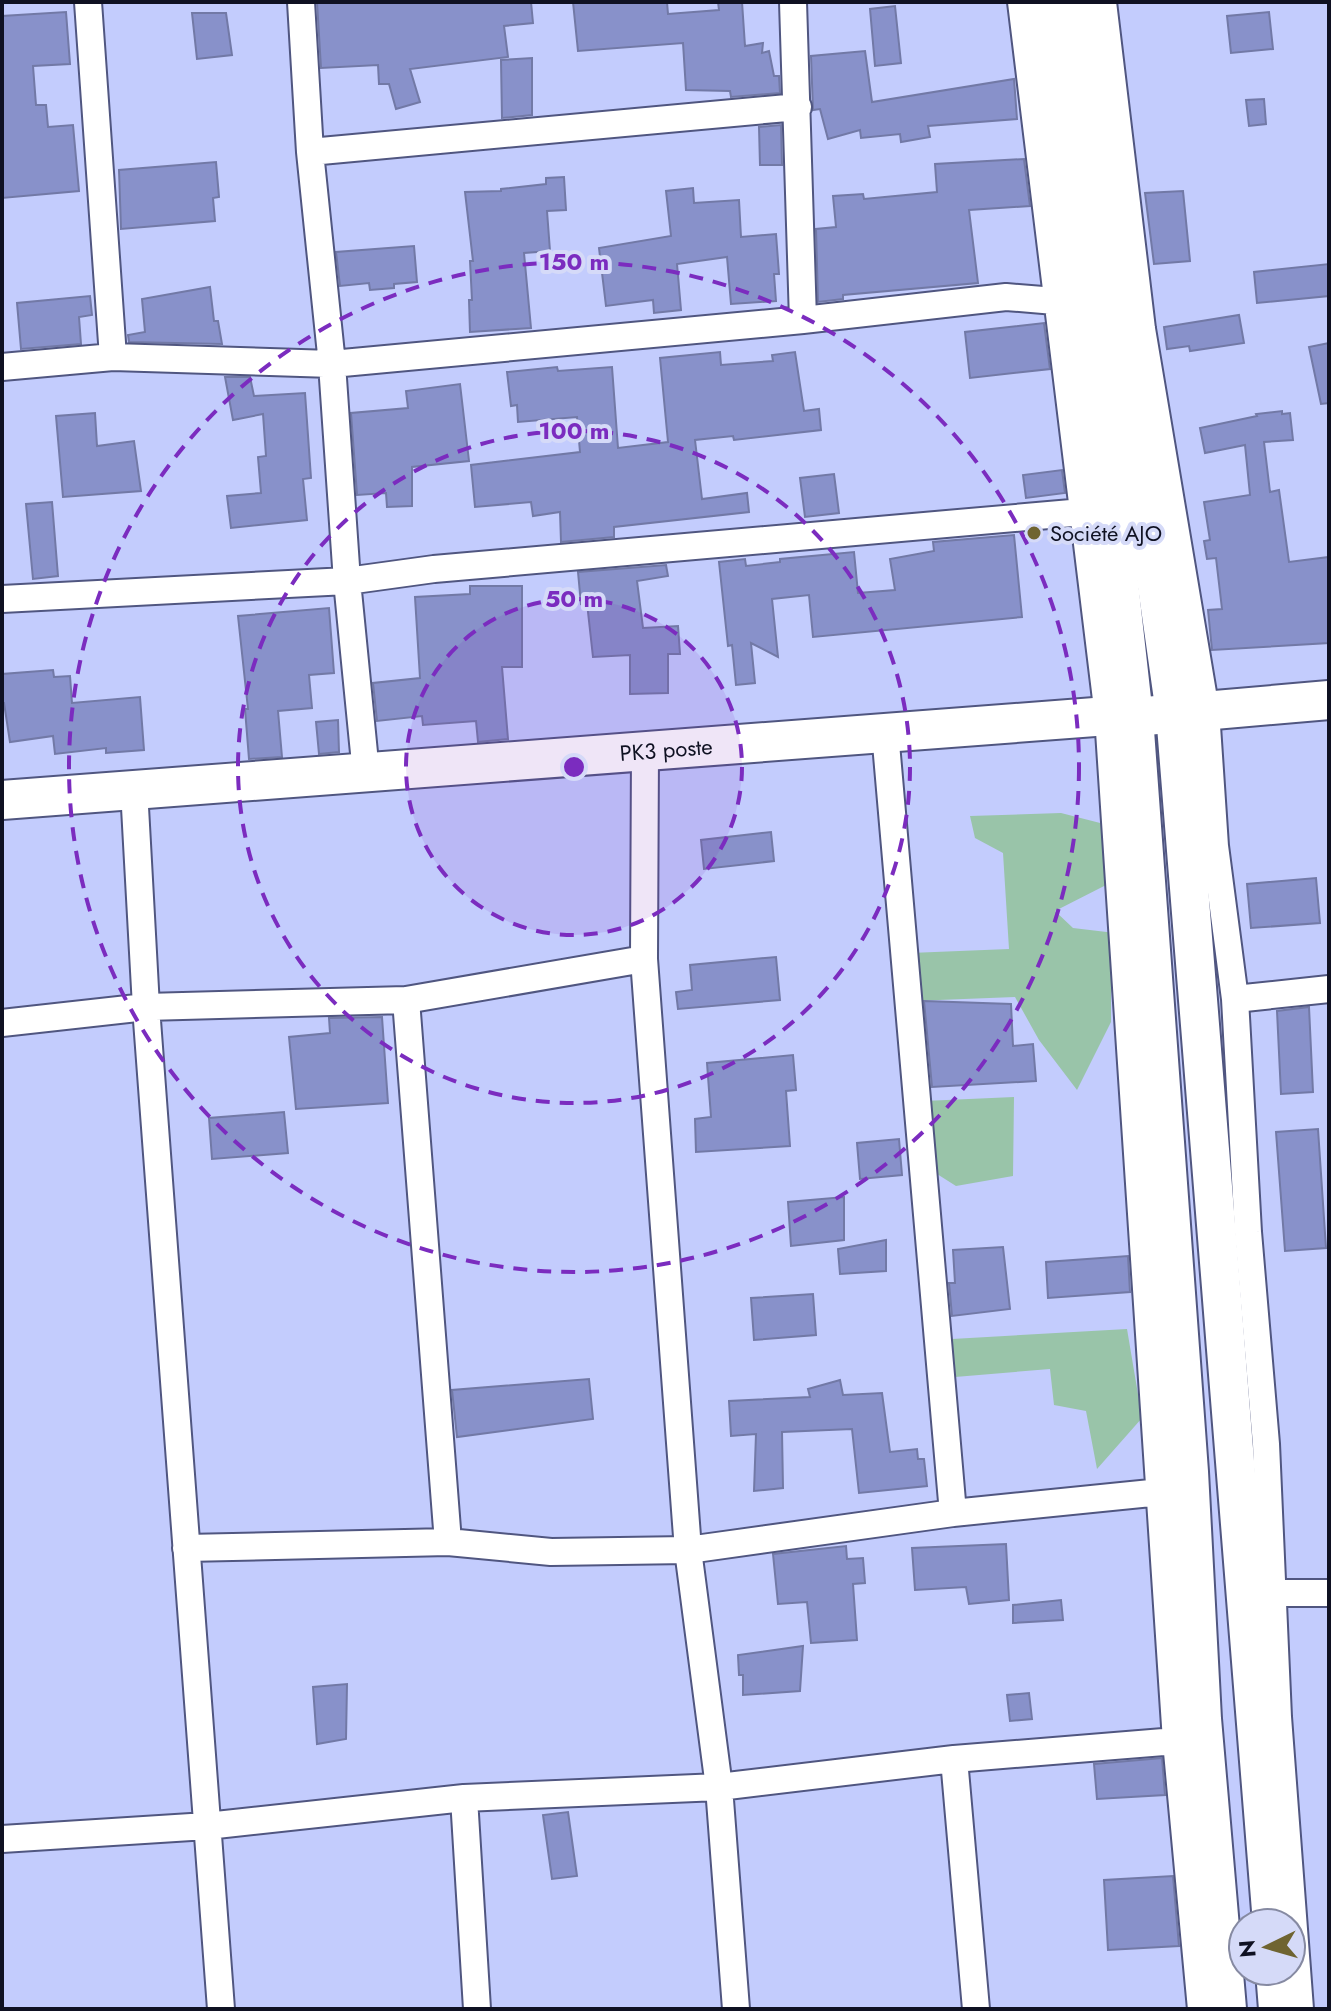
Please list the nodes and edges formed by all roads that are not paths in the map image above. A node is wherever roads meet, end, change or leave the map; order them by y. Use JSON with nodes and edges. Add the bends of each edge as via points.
{"nodes":[{"id":1,"x":88,"y":2,"type":"edge"},
{"id":2,"x":301,"y":2,"type":"edge"},
{"id":3,"x":793,"y":2,"type":"edge"},
{"id":4,"x":1021,"y":2,"type":"edge"},
{"id":5,"x":1047,"y":2,"type":"edge"},
{"id":6,"x":1080,"y":2,"type":"edge"},
{"id":7,"x":1103,"y":2,"type":"edge"},
{"id":8,"x":798,"y":107,"type":"junction"},
{"id":9,"x":310,"y":152,"type":"junction"},
{"id":10,"x":1055,"y":301,"type":"junction"},
{"id":11,"x":803,"y":320,"type":"junction"},
{"id":12,"x":113,"y":357,"type":"junction"},
{"id":13,"x":332,"y":364,"type":"junction"},
{"id":14,"x":2,"y":367,"type":"edge"},
{"id":15,"x":1083,"y":512,"type":"junction"},
{"id":16,"x":347,"y":581,"type":"junction"},
{"id":17,"x":2,"y":599,"type":"edge"},
{"id":18,"x":1329,"y":700,"type":"edge"},
{"id":19,"x":1191,"y":712,"type":"junction"},
{"id":20,"x":1121,"y":716,"type":"junction"},
{"id":21,"x":885,"y":732,"type":"junction"},
{"id":22,"x":645,"y":750,"type":"junction"},
{"id":23,"x":366,"y":773,"type":"junction"},
{"id":24,"x":134,"y":789,"type":"junction"},
{"id":25,"x":2,"y":800,"type":"edge"},
{"id":26,"x":644,"y":959,"type":"junction"},
{"id":27,"x":1329,"y":989,"type":"edge"},
{"id":28,"x":1235,"y":999,"type":"junction"},
{"id":29,"x":406,"y":1000,"type":"junction"},
{"id":30,"x":146,"y":1007,"type":"junction"},
{"id":31,"x":2,"y":1023,"type":"edge"},
{"id":32,"x":1161,"y":1492,"type":"junction"},
{"id":33,"x":953,"y":1513,"type":"junction"},
{"id":34,"x":448,"y":1542,"type":"junction"},
{"id":35,"x":186,"y":1548,"type":"junction"},
{"id":36,"x":688,"y":1550,"type":"junction"},
{"id":37,"x":1273,"y":1593,"type":"junction"},
{"id":38,"x":1329,"y":1593,"type":"edge"},
{"id":39,"x":1176,"y":1741,"type":"junction"},
{"id":40,"x":954,"y":1759,"type":"junction"},
{"id":41,"x":719,"y":1787,"type":"junction"},
{"id":42,"x":464,"y":1798,"type":"junction"},
{"id":43,"x":207,"y":1826,"type":"junction"},
{"id":44,"x":2,"y":1839,"type":"edge"},
{"id":45,"x":1271,"y":1907,"type":"edge"},
{"id":46,"x":1276,"y":1987,"type":"edge"},
{"id":47,"x":221,"y":2009,"type":"edge"},
{"id":48,"x":477,"y":2009,"type":"edge"},
{"id":49,"x":736,"y":2009,"type":"edge"},
{"id":50,"x":976,"y":2009,"type":"edge"},
{"id":51,"x":1201,"y":2009,"type":"edge"},
{"id":52,"x":1227,"y":2009,"type":"edge"},
{"id":53,"x":1278,"y":2009,"type":"edge"},
{"id":54,"x":1300,"y":2009,"type":"edge"}],
"edges":[{"from":1,"to":12,"type":"street"},
{"from":2,"to":9,"type":"street"},
{"from":3,"to":8,"type":"street"},
{"from":4,"to":10,"type":"street"},
{"from":5,"to":20,"type":"street","via":[[1111,511]]},
{"from":6,"to":19,"type":"street","via":[[1118,310]]},
{"from":7,"to":19,"type":"street"},
{"from":8,"to":9,"type":"street"},
{"from":8,"to":11,"type":"street"},
{"from":9,"to":13,"type":"street"},
{"from":10,"to":11,"type":"street","via":[[1006,297]]},
{"from":10,"to":15,"type":"street"},
{"from":11,"to":13,"type":"street"},
{"from":12,"to":13,"type":"street"},
{"from":12,"to":14,"type":"street"},
{"from":13,"to":16,"type":"street"},
{"from":15,"to":16,"type":"street"},
{"from":15,"to":20,"type":"street"},
{"from":16,"to":17,"type":"street"},
{"from":16,"to":23,"type":"street"},
{"from":18,"to":19,"type":"street","name":"PK3 poste"},
{"from":19,"to":20,"type":"street","name":"PK3 poste"},
{"from":19,"to":28,"type":"street"},
{"from":19,"to":45,"type":"street"},
{"from":20,"to":21,"type":"street","name":"PK3 poste"},
{"from":20,"to":32,"type":"street"},
{"from":20,"to":52,"type":"street","via":[[1188,1456],[1202,1719]]},
{"from":21,"to":22,"type":"street","name":"PK3 poste"},
{"from":21,"to":33,"type":"street"},
{"from":22,"to":23,"type":"street","name":"PK3 poste"},
{"from":22,"to":26,"type":"street"},
{"from":23,"to":24,"type":"street","name":"PK3 poste"},
{"from":24,"to":25,"type":"street","name":"PK3 poste"},
{"from":24,"to":30,"type":"street"},
{"from":26,"to":29,"type":"street"},
{"from":26,"to":36,"type":"street"},
{"from":27,"to":28,"type":"street"},
{"from":28,"to":37,"type":"street"},
{"from":29,"to":30,"type":"street"},
{"from":29,"to":34,"type":"street"},
{"from":30,"to":31,"type":"street"},
{"from":30,"to":35,"type":"street"},
{"from":32,"to":33,"type":"street"},
{"from":32,"to":39,"type":"street"},
{"from":33,"to":36,"type":"street"},
{"from":34,"to":35,"type":"street"},
{"from":34,"to":36,"type":"street","via":[[551,1552]]},
{"from":35,"to":43,"type":"street"},
{"from":36,"to":41,"type":"street"},
{"from":37,"to":38,"type":"street"},
{"from":37,"to":54,"type":"street"},
{"from":39,"to":40,"type":"street"},
{"from":39,"to":51,"type":"street"},
{"from":40,"to":41,"type":"street"},
{"from":40,"to":50,"type":"street"},
{"from":41,"to":42,"type":"street"},
{"from":41,"to":49,"type":"street"},
{"from":42,"to":43,"type":"street"},
{"from":42,"to":48,"type":"street"},
{"from":43,"to":44,"type":"street"},
{"from":43,"to":47,"type":"street"},
{"from":46,"to":53,"type":"street"}]}
